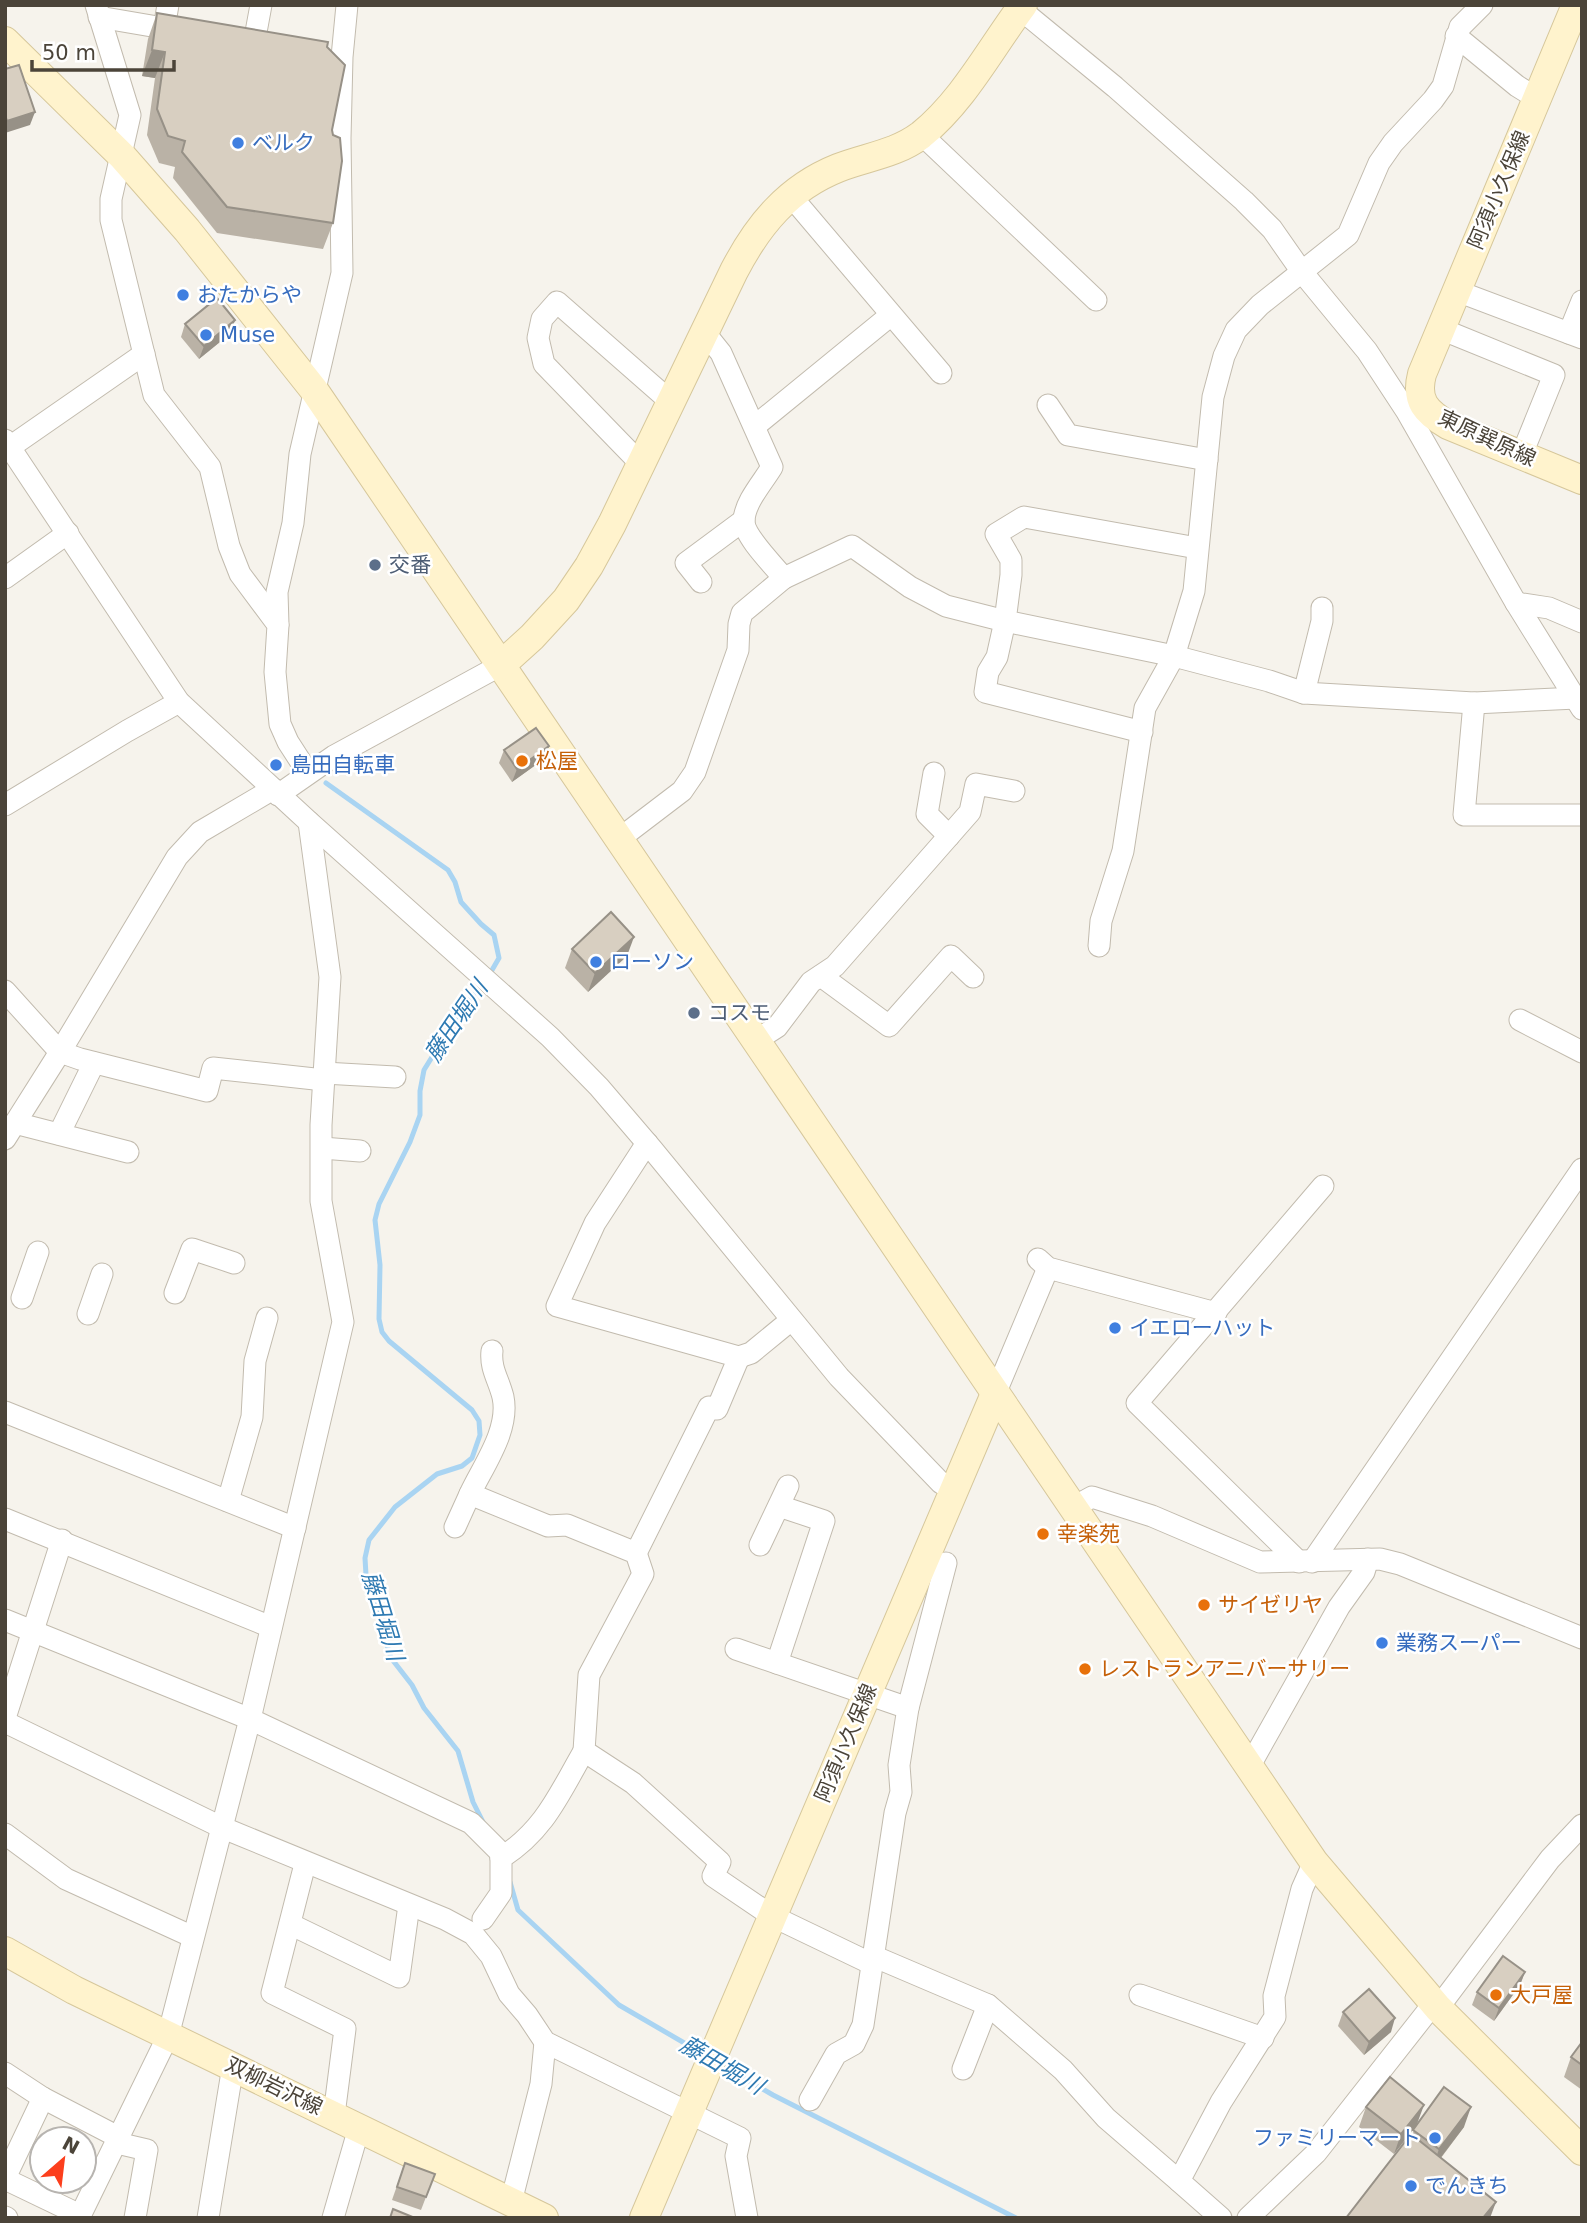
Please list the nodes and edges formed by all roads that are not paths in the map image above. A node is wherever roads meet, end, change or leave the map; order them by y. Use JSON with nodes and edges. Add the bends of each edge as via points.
{"nodes":[{"id":1,"x":168,"y":5,"type":"edge"},
{"id":2,"x":261,"y":5,"type":"edge"},
{"id":3,"x":347,"y":5,"type":"edge"},
{"id":4,"x":1482,"y":5,"type":"edge"},
{"id":5,"x":1576,"y":5,"type":"edge"},
{"id":6,"x":1022,"y":7,"type":"edge"},
{"id":7,"x":97,"y":11,"type":"edge"},
{"id":8,"x":164,"y":28,"type":"junction"},
{"id":9,"x":203,"y":34,"type":"edge"},
{"id":10,"x":1456,"y":36,"type":"junction"},
{"id":11,"x":229,"y":38,"type":"edge"},
{"id":12,"x":5,"y":41,"type":"edge"},
{"id":13,"x":254,"y":43,"type":"junction"},
{"id":14,"x":279,"y":47,"type":"edge"},
{"id":15,"x":317,"y":53,"type":"edge"},
{"id":16,"x":342,"y":57,"type":"junction"},
{"id":17,"x":1538,"y":99,"type":"junction"},
{"id":18,"x":921,"y":134,"type":"junction"},
{"id":19,"x":121,"y":156,"type":"junction"},
{"id":20,"x":790,"y":195,"type":"junction"},
{"id":21,"x":1302,"y":272,"type":"junction"},
{"id":22,"x":1457,"y":291,"type":"junction"},
{"id":23,"x":1096,"y":300,"type":"dead end"},
{"id":24,"x":1582,"y":301,"type":"edge"},
{"id":25,"x":891,"y":315,"type":"junction"},
{"id":26,"x":1441,"y":329,"type":"junction"},
{"id":27,"x":705,"y":333,"type":"junction"},
{"id":28,"x":1575,"y":336,"type":"edge"},
{"id":29,"x":144,"y":354,"type":"junction"},
{"id":30,"x":941,"y":373,"type":"dead end"},
{"id":31,"x":1422,"y":374,"type":"joint"},
{"id":32,"x":314,"y":390,"type":"junction"},
{"id":33,"x":671,"y":402,"type":"junction"},
{"id":34,"x":1048,"y":405,"type":"dead end"},
{"id":35,"x":755,"y":426,"type":"junction"},
{"id":36,"x":7,"y":444,"type":"edge"},
{"id":37,"x":1522,"y":454,"type":"junction"},
{"id":38,"x":1207,"y":460,"type":"junction"},
{"id":39,"x":641,"y":464,"type":"junction"},
{"id":40,"x":1582,"y":480,"type":"edge"},
{"id":41,"x":744,"y":520,"type":"junction"},
{"id":42,"x":68,"y":533,"type":"junction"},
{"id":43,"x":1197,"y":548,"type":"junction"},
{"id":44,"x":5,"y":578,"type":"edge"},
{"id":45,"x":784,"y":578,"type":"junction"},
{"id":46,"x":701,"y":582,"type":"dead end"},
{"id":47,"x":1516,"y":603,"type":"junction"},
{"id":48,"x":1322,"y":608,"type":"dead end"},
{"id":49,"x":1005,"y":621,"type":"junction"},
{"id":50,"x":1582,"y":622,"type":"edge"},
{"id":51,"x":278,"y":625,"type":"junction"},
{"id":52,"x":1174,"y":656,"type":"junction"},
{"id":53,"x":501,"y":665,"type":"junction"},
{"id":54,"x":1304,"y":692,"type":"junction"},
{"id":55,"x":179,"y":702,"type":"junction"},
{"id":56,"x":1474,"y":703,"type":"junction"},
{"id":57,"x":1579,"y":704,"type":"edge"},
{"id":58,"x":1142,"y":732,"type":"junction"},
{"id":59,"x":308,"y":773,"type":"junction"},
{"id":60,"x":934,"y":773,"type":"dead end"},
{"id":61,"x":1014,"y":791,"type":"dead end"},
{"id":62,"x":276,"y":792,"type":"junction"},
{"id":63,"x":5,"y":806,"type":"edge"},
{"id":64,"x":1582,"y":816,"type":"edge"},
{"id":65,"x":309,"y":822,"type":"junction"},
{"id":66,"x":949,"y":836,"type":"junction"},
{"id":67,"x":619,"y":839,"type":"junction"},
{"id":68,"x":1099,"y":946,"type":"dead end"},
{"id":69,"x":821,"y":976,"type":"junction"},
{"id":70,"x":973,"y":977,"type":"dead end"},
{"id":71,"x":5,"y":991,"type":"edge"},
{"id":72,"x":1520,"y":1020,"type":"dead end"},
{"id":73,"x":755,"y":1041,"type":"junction"},
{"id":74,"x":60,"y":1052,"type":"junction"},
{"id":75,"x":1582,"y":1052,"type":"edge"},
{"id":76,"x":94,"y":1063,"type":"junction"},
{"id":77,"x":324,"y":1076,"type":"junction"},
{"id":78,"x":395,"y":1077,"type":"dead end"},
{"id":79,"x":9,"y":1130,"type":"edge"},
{"id":80,"x":59,"y":1135,"type":"junction"},
{"id":81,"x":647,"y":1143,"type":"junction"},
{"id":82,"x":322,"y":1148,"type":"junction"},
{"id":83,"x":360,"y":1151,"type":"dead end"},
{"id":84,"x":128,"y":1152,"type":"dead end"},
{"id":85,"x":1582,"y":1169,"type":"edge"},
{"id":86,"x":1323,"y":1186,"type":"dead end"},
{"id":87,"x":38,"y":1252,"type":"dead end"},
{"id":88,"x":234,"y":1262,"type":"dead end"},
{"id":89,"x":102,"y":1274,"type":"dead end"},
{"id":90,"x":175,"y":1293,"type":"dead end"},
{"id":91,"x":22,"y":1298,"type":"dead end"},
{"id":92,"x":1216,"y":1312,"type":"junction"},
{"id":93,"x":88,"y":1314,"type":"dead end"},
{"id":94,"x":267,"y":1318,"type":"dead end"},
{"id":95,"x":790,"y":1321,"type":"junction"},
{"id":96,"x":492,"y":1350,"type":"dead end"},
{"id":97,"x":739,"y":1357,"type":"junction"},
{"id":98,"x":995,"y":1394,"type":"junction"},
{"id":99,"x":5,"y":1412,"type":"edge"},
{"id":100,"x":941,"y":1483,"type":"dead end"},
{"id":101,"x":788,"y":1486,"type":"dead end"},
{"id":102,"x":470,"y":1494,"type":"junction"},
{"id":103,"x":228,"y":1501,"type":"junction"},
{"id":104,"x":779,"y":1506,"type":"junction"},
{"id":105,"x":1072,"y":1508,"type":"junction"},
{"id":106,"x":5,"y":1519,"type":"edge"},
{"id":107,"x":455,"y":1527,"type":"dead end"},
{"id":108,"x":295,"y":1528,"type":"junction"},
{"id":109,"x":62,"y":1541,"type":"junction"},
{"id":110,"x":760,"y":1545,"type":"dead end"},
{"id":111,"x":636,"y":1553,"type":"junction"},
{"id":112,"x":1368,"y":1559,"type":"junction"},
{"id":113,"x":1305,"y":1562,"type":"junction"},
{"id":114,"x":946,"y":1563,"type":"dead end"},
{"id":115,"x":5,"y":1620,"type":"edge"},
{"id":116,"x":271,"y":1627,"type":"junction"},
{"id":117,"x":34,"y":1631,"type":"junction"},
{"id":118,"x":1582,"y":1638,"type":"edge"},
{"id":119,"x":736,"y":1649,"type":"dead end"},
{"id":120,"x":777,"y":1663,"type":"junction"},
{"id":121,"x":867,"y":1694,"type":"junction"},
{"id":122,"x":908,"y":1708,"type":"junction"},
{"id":123,"x":250,"y":1719,"type":"junction"},
{"id":124,"x":5,"y":1720,"type":"edge"},
{"id":125,"x":584,"y":1751,"type":"junction"},
{"id":126,"x":1249,"y":1767,"type":"junction"},
{"id":127,"x":1582,"y":1825,"type":"edge"},
{"id":128,"x":221,"y":1827,"type":"junction"},
{"id":129,"x":5,"y":1834,"type":"edge"},
{"id":130,"x":506,"y":1854,"type":"junction"},
{"id":131,"x":1314,"y":1862,"type":"junction"},
{"id":132,"x":305,"y":1864,"type":"junction"},
{"id":133,"x":409,"y":1905,"type":"junction"},
{"id":134,"x":772,"y":1916,"type":"junction"},
{"id":135,"x":483,"y":1919,"type":"dead end"},
{"id":136,"x":290,"y":1924,"type":"junction"},
{"id":137,"x":193,"y":1937,"type":"junction"},
{"id":138,"x":5,"y":1951,"type":"edge"},
{"id":139,"x":872,"y":1960,"type":"junction"},
{"id":140,"x":1140,"y":1995,"type":"dead end"},
{"id":141,"x":988,"y":2005,"type":"junction"},
{"id":142,"x":1436,"y":2006,"type":"junction"},
{"id":143,"x":167,"y":2036,"type":"junction"},
{"id":144,"x":1263,"y":2038,"type":"junction"},
{"id":145,"x":545,"y":2042,"type":"junction"},
{"id":146,"x":233,"y":2066,"type":"junction"},
{"id":147,"x":962,"y":2069,"type":"dead end"},
{"id":148,"x":5,"y":2073,"type":"edge"},
{"id":149,"x":44,"y":2098,"type":"junction"},
{"id":150,"x":810,"y":2100,"type":"dead end"},
{"id":151,"x":688,"y":2113,"type":"junction"},
{"id":152,"x":334,"y":2115,"type":"junction"},
{"id":153,"x":359,"y":2128,"type":"junction"},
{"id":154,"x":118,"y":2141,"type":"junction"},
{"id":155,"x":1581,"y":2150,"type":"edge"},
{"id":156,"x":5,"y":2178,"type":"edge"},
{"id":157,"x":1179,"y":2181,"type":"junction"},
{"id":158,"x":511,"y":2202,"type":"junction"},
{"id":159,"x":80,"y":2217,"type":"edge"},
{"id":160,"x":135,"y":2218,"type":"edge"},
{"id":161,"x":208,"y":2218,"type":"edge"},
{"id":162,"x":333,"y":2218,"type":"edge"},
{"id":163,"x":544,"y":2218,"type":"edge"},
{"id":164,"x":644,"y":2218,"type":"edge"},
{"id":165,"x":747,"y":2218,"type":"edge"},
{"id":166,"x":1221,"y":2218,"type":"edge"},
{"id":167,"x":1248,"y":2218,"type":"edge"}],
"edges":[{"from":1,"to":8,"type":"street"},
{"from":2,"to":13,"type":"street"},
{"from":3,"to":16,"type":"street"},
{"from":4,"to":10,"type":"street"},
{"from":5,"to":17,"type":"street","name":"阿須小久保線"},
{"from":6,"to":18,"type":"street","via":[[947,112]]},
{"from":6,"to":21,"type":"street","via":[[1244,201],[1272,229]]},
{"from":7,"to":8,"type":"street"},
{"from":7,"to":19,"type":"street","via":[[130,115]]},
{"from":8,"to":9,"type":"street"},
{"from":10,"to":17,"type":"street"},
{"from":10,"to":21,"type":"street","via":[[1443,86],[1379,163],[1348,235]]},
{"from":11,"to":13,"type":"street"},
{"from":12,"to":19,"type":"street"},
{"from":13,"to":14,"type":"street"},
{"from":15,"to":16,"type":"street"},
{"from":16,"to":32,"type":"street","via":[[342,273]]},
{"from":17,"to":22,"type":"street","name":"阿須小久保線"},
{"from":18,"to":20,"type":"street","via":[[907,145],[837,169]]},
{"from":18,"to":23,"type":"street"},
{"from":19,"to":29,"type":"street","via":[[111,220]]},
{"from":19,"to":32,"type":"street","via":[[187,230]]},
{"from":20,"to":25,"type":"street"},
{"from":20,"to":27,"type":"street","via":[[749,242]]},
{"from":21,"to":38,"type":"street","via":[[1260,304],[1236,330],[1213,397]]},
{"from":21,"to":47,"type":"street","via":[[1367,351],[1407,412]]},
{"from":22,"to":26,"type":"street","name":"阿須小久保線"},
{"from":22,"to":28,"type":"street"},
{"from":24,"to":28,"type":"street"},
{"from":25,"to":30,"type":"street"},
{"from":25,"to":35,"type":"street"},
{"from":26,"to":31,"type":"street","name":"阿須小久保線"},
{"from":26,"to":37,"type":"street","via":[[1554,375]]},
{"from":27,"to":33,"type":"street"},
{"from":27,"to":35,"type":"street","via":[[721,353]]},
{"from":29,"to":36,"type":"street"},
{"from":29,"to":51,"type":"street","via":[[154,396],[210,467],[240,574]]},
{"from":31,"to":37,"type":"street","name":"東原巽原線","via":[[1418,389],[1434,417]]},
{"from":32,"to":51,"type":"street","via":[[277,592]]},
{"from":32,"to":53,"type":"street"},
{"from":33,"to":39,"type":"street"},
{"from":33,"to":39,"type":"street","via":[[557,302],[542,320],[538,338],[544,364]]},
{"from":34,"to":38,"type":"street","via":[[1068,435]]},
{"from":35,"to":41,"type":"street","via":[[772,467]]},
{"from":36,"to":42,"type":"street"},
{"from":37,"to":40,"type":"street","name":"東原巽原線"},
{"from":38,"to":43,"type":"street"},
{"from":39,"to":53,"type":"street","via":[[612,524],[566,600]]},
{"from":41,"to":45,"type":"street","via":[[746,531]]},
{"from":41,"to":46,"type":"street","via":[[686,563]]},
{"from":42,"to":44,"type":"street"},
{"from":42,"to":55,"type":"street"},
{"from":43,"to":49,"type":"street","via":[[1024,517],[996,534],[1011,560]]},
{"from":43,"to":52,"type":"street","via":[[1194,591]]},
{"from":45,"to":49,"type":"street","via":[[852,546],[946,606]]},
{"from":45,"to":67,"type":"street","via":[[741,613],[738,650],[695,772],[682,790]]},
{"from":47,"to":50,"type":"street","via":[[1549,608]]},
{"from":47,"to":57,"type":"street"},
{"from":48,"to":54,"type":"street"},
{"from":49,"to":52,"type":"street"},
{"from":49,"to":58,"type":"street","via":[[985,692]]},
{"from":51,"to":59,"type":"street","via":[[275,672],[280,724]]},
{"from":52,"to":54,"type":"street"},
{"from":52,"to":58,"type":"street","via":[[1145,708]]},
{"from":53,"to":59,"type":"street"},
{"from":53,"to":67,"type":"street"},
{"from":54,"to":56,"type":"street"},
{"from":55,"to":62,"type":"street"},
{"from":55,"to":63,"type":"street"},
{"from":56,"to":57,"type":"street"},
{"from":56,"to":64,"type":"street","via":[[1464,815]]},
{"from":58,"to":68,"type":"street","via":[[1123,851],[1101,921]]},
{"from":59,"to":62,"type":"street"},
{"from":60,"to":66,"type":"street","via":[[927,814]]},
{"from":61,"to":66,"type":"street","via":[[976,783],[970,812]]},
{"from":62,"to":65,"type":"street"},
{"from":62,"to":74,"type":"street","via":[[200,832],[177,857]]},
{"from":65,"to":77,"type":"street","via":[[330,977]]},
{"from":65,"to":81,"type":"street","via":[[550,1037]]},
{"from":66,"to":69,"type":"street","via":[[835,966]]},
{"from":67,"to":73,"type":"street"},
{"from":69,"to":70,"type":"street","via":[[889,1026],[951,956]]},
{"from":69,"to":73,"type":"street","via":[[811,982],[777,1027]]},
{"from":71,"to":74,"type":"street"},
{"from":72,"to":75,"type":"street"},
{"from":73,"to":98,"type":"street"},
{"from":74,"to":76,"type":"street"},
{"from":74,"to":79,"type":"street"},
{"from":76,"to":77,"type":"street","via":[[207,1091],[213,1068]]},
{"from":76,"to":80,"type":"street"},
{"from":77,"to":78,"type":"street"},
{"from":77,"to":82,"type":"street"},
{"from":79,"to":80,"type":"street"},
{"from":80,"to":84,"type":"street"},
{"from":81,"to":95,"type":"street"},
{"from":81,"to":97,"type":"street","via":[[595,1223],[558,1306]]},
{"from":82,"to":83,"type":"street"},
{"from":82,"to":108,"type":"street","via":[[321,1201],[342,1322]]},
{"from":85,"to":113,"type":"street"},
{"from":86,"to":92,"type":"street"},
{"from":87,"to":91,"type":"street"},
{"from":88,"to":90,"type":"street","via":[[192,1249]]},
{"from":89,"to":93,"type":"street"},
{"from":92,"to":98,"type":"street","name":"阿須小久保線","via":[[1043,1264]]},
{"from":92,"to":113,"type":"street","via":[[1137,1403]]},
{"from":94,"to":103,"type":"street","via":[[255,1361],[252,1417]]},
{"from":95,"to":97,"type":"street","via":[[751,1353]]},
{"from":95,"to":100,"type":"street"},
{"from":96,"to":102,"type":"street","via":[[490,1364],[503,1400],[501,1430]]},
{"from":97,"to":111,"type":"street","via":[[717,1409],[709,1407]]},
{"from":98,"to":105,"type":"street"},
{"from":98,"to":121,"type":"street","name":"阿須小久保線"},
{"from":99,"to":103,"type":"street"},
{"from":101,"to":104,"type":"street"},
{"from":102,"to":107,"type":"street"},
{"from":102,"to":111,"type":"street","via":[[548,1526],[567,1525]]},
{"from":103,"to":108,"type":"street"},
{"from":104,"to":110,"type":"street"},
{"from":104,"to":120,"type":"street","via":[[824,1521]]},
{"from":105,"to":113,"type":"street","via":[[1093,1497],[1252,1560]]},
{"from":105,"to":126,"type":"street"},
{"from":106,"to":109,"type":"street"},
{"from":108,"to":116,"type":"street"},
{"from":109,"to":116,"type":"street"},
{"from":109,"to":117,"type":"street"},
{"from":111,"to":125,"type":"street","via":[[643,1574],[589,1675]]},
{"from":112,"to":113,"type":"street"},
{"from":112,"to":118,"type":"street","via":[[1399,1564]]},
{"from":112,"to":126,"type":"street"},
{"from":114,"to":122,"type":"street"},
{"from":115,"to":117,"type":"street"},
{"from":116,"to":123,"type":"street"},
{"from":117,"to":123,"type":"street"},
{"from":117,"to":124,"type":"street"},
{"from":119,"to":120,"type":"street"},
{"from":120,"to":121,"type":"street"},
{"from":121,"to":122,"type":"street"},
{"from":121,"to":134,"type":"street","name":"阿須小久保線"},
{"from":122,"to":139,"type":"street","via":[[899,1765],[901,1792]]},
{"from":123,"to":128,"type":"street"},
{"from":123,"to":130,"type":"street","via":[[471,1823]]},
{"from":124,"to":128,"type":"street"},
{"from":125,"to":130,"type":"street","via":[[543,1821]]},
{"from":125,"to":134,"type":"street","via":[[633,1783],[720,1862],[713,1877]]},
{"from":126,"to":131,"type":"street"},
{"from":127,"to":142,"type":"street","via":[[1549,1860]]},
{"from":128,"to":132,"type":"street"},
{"from":128,"to":137,"type":"street"},
{"from":129,"to":137,"type":"street","via":[[66,1879]]},
{"from":130,"to":135,"type":"street","via":[[501,1893]]},
{"from":131,"to":142,"type":"street"},
{"from":131,"to":144,"type":"street","via":[[1301,1888],[1275,1996],[1275,2017]]},
{"from":132,"to":133,"type":"street"},
{"from":132,"to":136,"type":"street"},
{"from":133,"to":136,"type":"street","via":[[399,1977]]},
{"from":133,"to":145,"type":"street","via":[[473,1934]]},
{"from":134,"to":139,"type":"street"},
{"from":134,"to":151,"type":"street","name":"阿須小久保線"},
{"from":136,"to":152,"type":"street","via":[[272,1993],[345,2029]]},
{"from":137,"to":143,"type":"street"},
{"from":138,"to":143,"type":"street","name":"双柳岩沢線"},
{"from":139,"to":141,"type":"street"},
{"from":139,"to":150,"type":"street","via":[[863,2025],[854,2044],[835,2054]]},
{"from":140,"to":144,"type":"street"},
{"from":141,"to":147,"type":"street"},
{"from":141,"to":157,"type":"street","via":[[1063,2070],[1106,2119]]},
{"from":142,"to":155,"type":"street"},
{"from":142,"to":167,"type":"street","via":[[1420,2017],[1316,2153]]},
{"from":143,"to":146,"type":"street","name":"双柳岩沢線"},
{"from":143,"to":154,"type":"street"},
{"from":144,"to":157,"type":"street","via":[[1221,2102]]},
{"from":145,"to":151,"type":"street"},
{"from":145,"to":158,"type":"street","via":[[541,2084]]},
{"from":146,"to":152,"type":"street","name":"双柳岩沢線"},
{"from":146,"to":161,"type":"street"},
{"from":148,"to":149,"type":"street"},
{"from":149,"to":154,"type":"street"},
{"from":149,"to":156,"type":"street"},
{"from":151,"to":164,"type":"street","name":"阿須小久保線"},
{"from":151,"to":165,"type":"street","via":[[740,2138],[736,2156]]},
{"from":152,"to":153,"type":"street","name":"双柳岩沢線"},
{"from":153,"to":158,"type":"street","name":"双柳岩沢線"},
{"from":153,"to":162,"type":"street"},
{"from":154,"to":159,"type":"street"},
{"from":154,"to":160,"type":"street","via":[[147,2150]]},
{"from":156,"to":159,"type":"street"},
{"from":157,"to":166,"type":"street"},
{"from":158,"to":163,"type":"street","name":"双柳岩沢線"}]}
